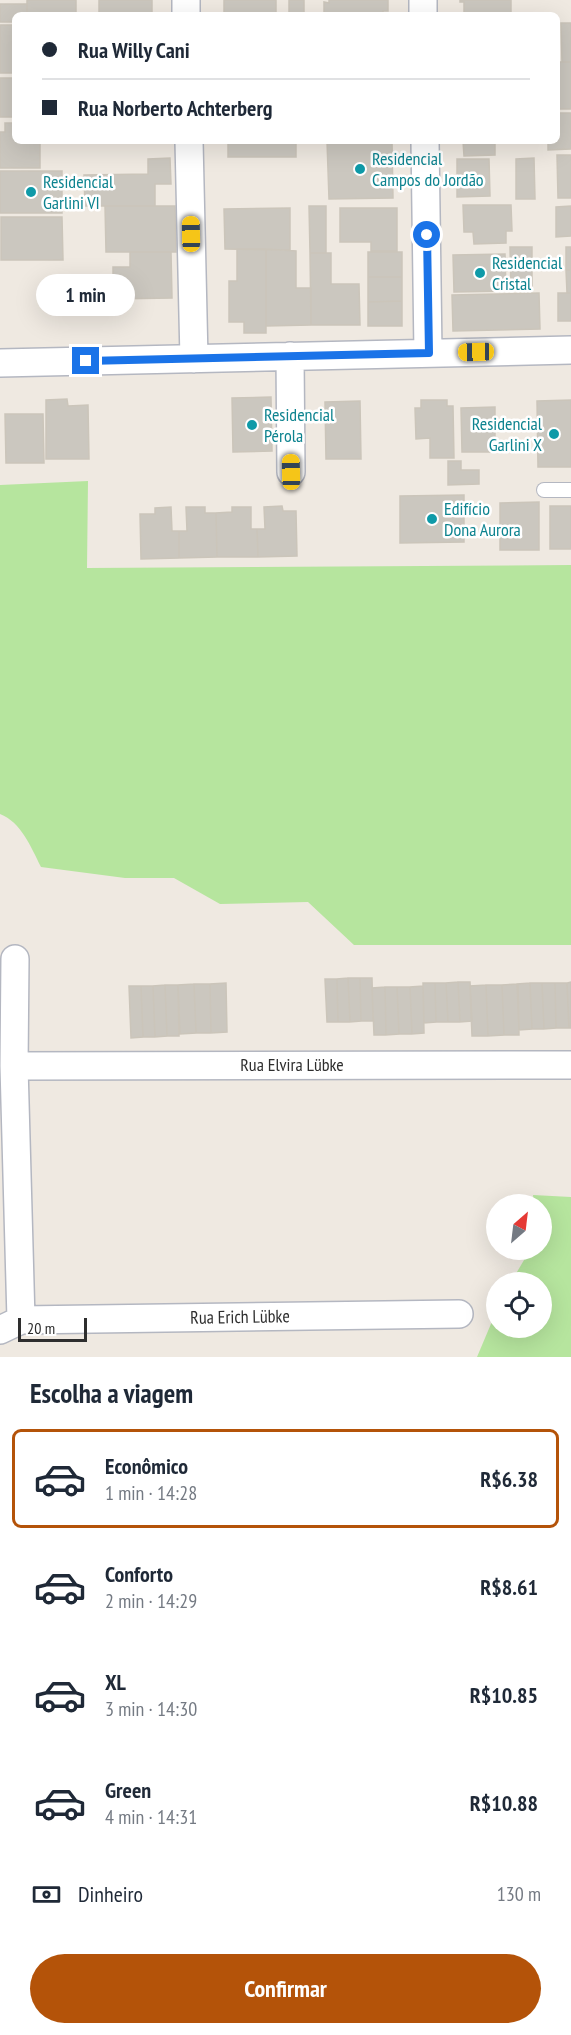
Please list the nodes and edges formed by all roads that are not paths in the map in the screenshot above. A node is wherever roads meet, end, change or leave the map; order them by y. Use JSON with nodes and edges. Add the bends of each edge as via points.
{"nodes":[{"id":1,"x":189,"y":144,"type":"edge"},
{"id":2,"x":425,"y":144,"type":"edge"},
{"id":3,"x":571,"y":350,"type":"edge"},
{"id":4,"x":429,"y":353,"type":"junction"},
{"id":5,"x":290,"y":356,"type":"junction"},
{"id":6,"x":194,"y":358,"type":"junction"},
{"id":7,"x":0,"y":363,"type":"edge"},
{"id":8,"x":291,"y":472,"type":"dead end"},
{"id":9,"x":544,"y":490,"type":"dead end"},
{"id":10,"x":571,"y":490,"type":"edge"},
{"id":11,"x":15,"y":959,"type":"dead end"},
{"id":12,"x":571,"y":1065,"type":"edge"},
{"id":13,"x":14,"y":1066,"type":"junction"},
{"id":14,"x":459,"y":1314,"type":"dead end"},
{"id":15,"x":10,"y":1325,"type":"edge"}],
"edges":[{"from":1,"to":6,"type":"street"},
{"from":2,"to":4,"type":"street"},
{"from":3,"to":4,"type":"street"},
{"from":4,"to":5,"type":"street"},
{"from":5,"to":6,"type":"street"},
{"from":5,"to":8,"type":"street"},
{"from":6,"to":7,"type":"street"},
{"from":9,"to":10,"type":"lane"},
{"from":11,"to":13,"type":"street"},
{"from":12,"to":13,"type":"street","name":"Rua Elvira Lübke"},
{"from":13,"to":15,"type":"street"},
{"from":14,"to":15,"type":"street","name":"Rua Erich Lübke"}]}
